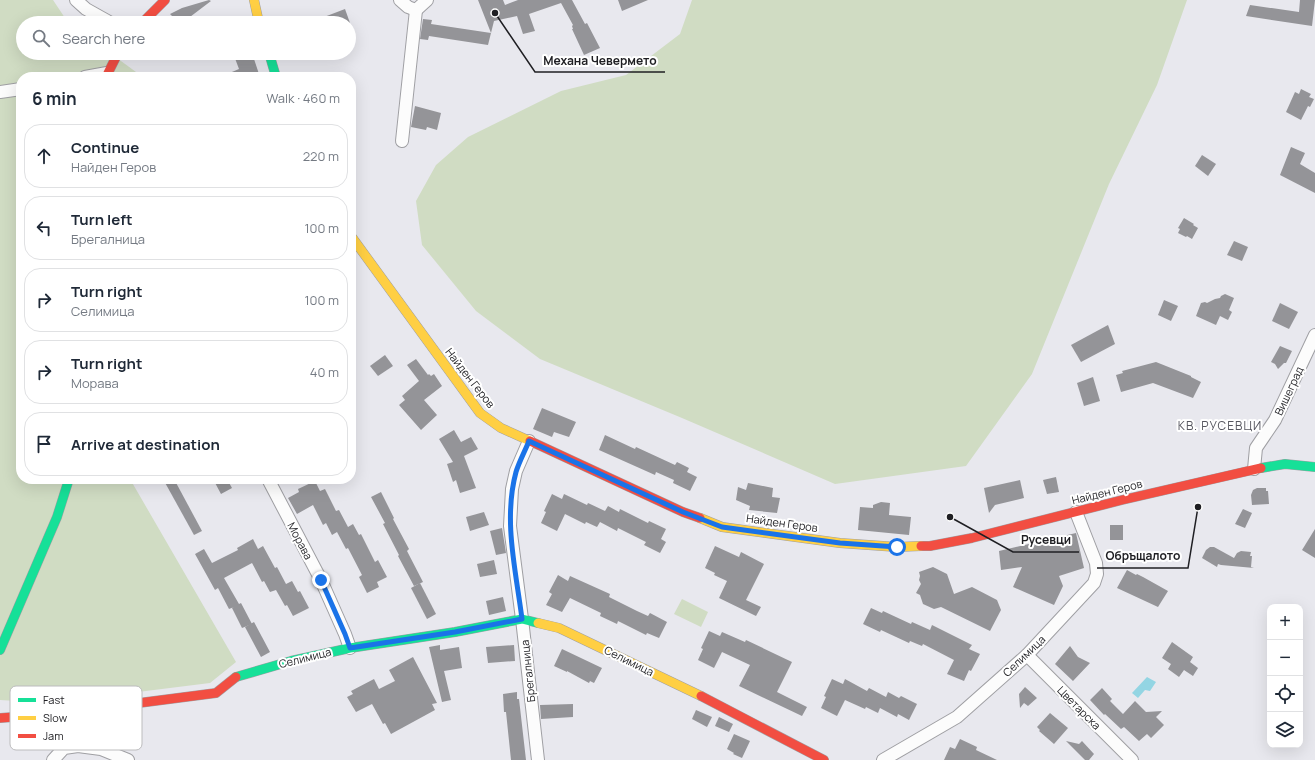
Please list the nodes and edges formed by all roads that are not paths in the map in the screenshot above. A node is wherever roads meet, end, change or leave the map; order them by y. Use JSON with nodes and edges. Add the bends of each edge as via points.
{"nodes":[{"id":1,"x":76,"y":0,"type":"edge"},
{"id":2,"x":165,"y":0,"type":"edge"},
{"id":3,"x":254,"y":0,"type":"edge"},
{"id":4,"x":400,"y":0,"type":"edge"},
{"id":5,"x":427,"y":0,"type":"edge"},
{"id":6,"x":416,"y":10,"type":"junction"},
{"id":7,"x":98,"y":16,"type":"edge"},
{"id":8,"x":149,"y":16,"type":"edge"},
{"id":9,"x":257,"y":16,"type":"edge"},
{"id":10,"x":114,"y":60,"type":"edge"},
{"id":11,"x":270,"y":60,"type":"edge"},
{"id":12,"x":108,"y":72,"type":"edge"},
{"id":13,"x":274,"y":72,"type":"edge"},
{"id":14,"x":16,"y":89,"type":"edge"},
{"id":15,"x":0,"y":92,"type":"edge"},
{"id":16,"x":402,"y":141,"type":"dead end"},
{"id":17,"x":356,"y":243,"type":"edge"},
{"id":18,"x":1315,"y":335,"type":"edge"},
{"id":19,"x":529,"y":441,"type":"junction"},
{"id":20,"x":1315,"y":467,"type":"edge"},
{"id":21,"x":1254,"y":469,"type":"junction"},
{"id":22,"x":67,"y":484,"type":"edge"},
{"id":23,"x":271,"y":484,"type":"edge"},
{"id":24,"x":1076,"y":512,"type":"junction"},
{"id":25,"x":522,"y":619,"type":"junction"},
{"id":26,"x":350,"y":648,"type":"junction"},
{"id":27,"x":0,"y":650,"type":"edge"},
{"id":28,"x":1027,"y":655,"type":"junction"},
{"id":29,"x":142,"y":703,"type":"edge"},
{"id":30,"x":0,"y":718,"type":"edge"},
{"id":31,"x":10,"y":718,"type":"edge"},
{"id":32,"x":62,"y":750,"type":"edge"},
{"id":33,"x":104,"y":750,"type":"edge"},
{"id":34,"x":53,"y":760,"type":"edge"},
{"id":35,"x":128,"y":760,"type":"edge"},
{"id":36,"x":538,"y":760,"type":"edge"},
{"id":37,"x":824,"y":760,"type":"edge"},
{"id":38,"x":883,"y":760,"type":"edge"},
{"id":39,"x":1132,"y":760,"type":"edge"}],
"edges":[{"from":1,"to":7,"type":"street"},
{"from":2,"to":8,"type":"street"},
{"from":3,"to":9,"type":"street"},
{"from":4,"to":6,"type":"street"},
{"from":5,"to":6,"type":"street"},
{"from":6,"to":16,"type":"street"},
{"from":10,"to":12,"type":"street"},
{"from":11,"to":13,"type":"street"},
{"from":14,"to":15,"type":"street"},
{"from":17,"to":19,"type":"street","name":"Найден Геров","via":[[480,413],[495,424]]},
{"from":18,"to":21,"type":"street","name":"Вишеград","via":[[1275,420],[1256,448]]},
{"from":19,"to":24,"type":"street","name":"Найден Геров","via":[[683,512],[722,527],[840,543],[897,547],[930,546]]},
{"from":19,"to":25,"type":"street","name":"Брегалница","via":[[516,471],[512,489],[510,526]]},
{"from":20,"to":21,"type":"street","name":"Найден Геров","via":[[1285,464]]},
{"from":21,"to":24,"type":"street","name":"Найден Геров"},
{"from":22,"to":27,"type":"street","via":[[57,517]]},
{"from":23,"to":26,"type":"street","name":"Морава","via":[[321,580]]},
{"from":24,"to":28,"type":"street","name":"Селимица","via":[[1096,562],[1097,574],[1094,583]]},
{"from":25,"to":26,"type":"street","name":"Селимица"},
{"from":25,"to":36,"type":"street","name":"Брегалница"},
{"from":25,"to":37,"type":"street","name":"Селимица","via":[[559,628],[693,692]]},
{"from":26,"to":29,"type":"street","name":"Селимица","via":[[237,676],[216,693]]},
{"from":28,"to":38,"type":"street","name":"Селимица","via":[[957,717]]},
{"from":28,"to":39,"type":"street","name":"Цветарска"},
{"from":30,"to":31,"type":"street","name":"Селимица"},
{"from":32,"to":34,"type":"street"},
{"from":33,"to":35,"type":"street"}]}
